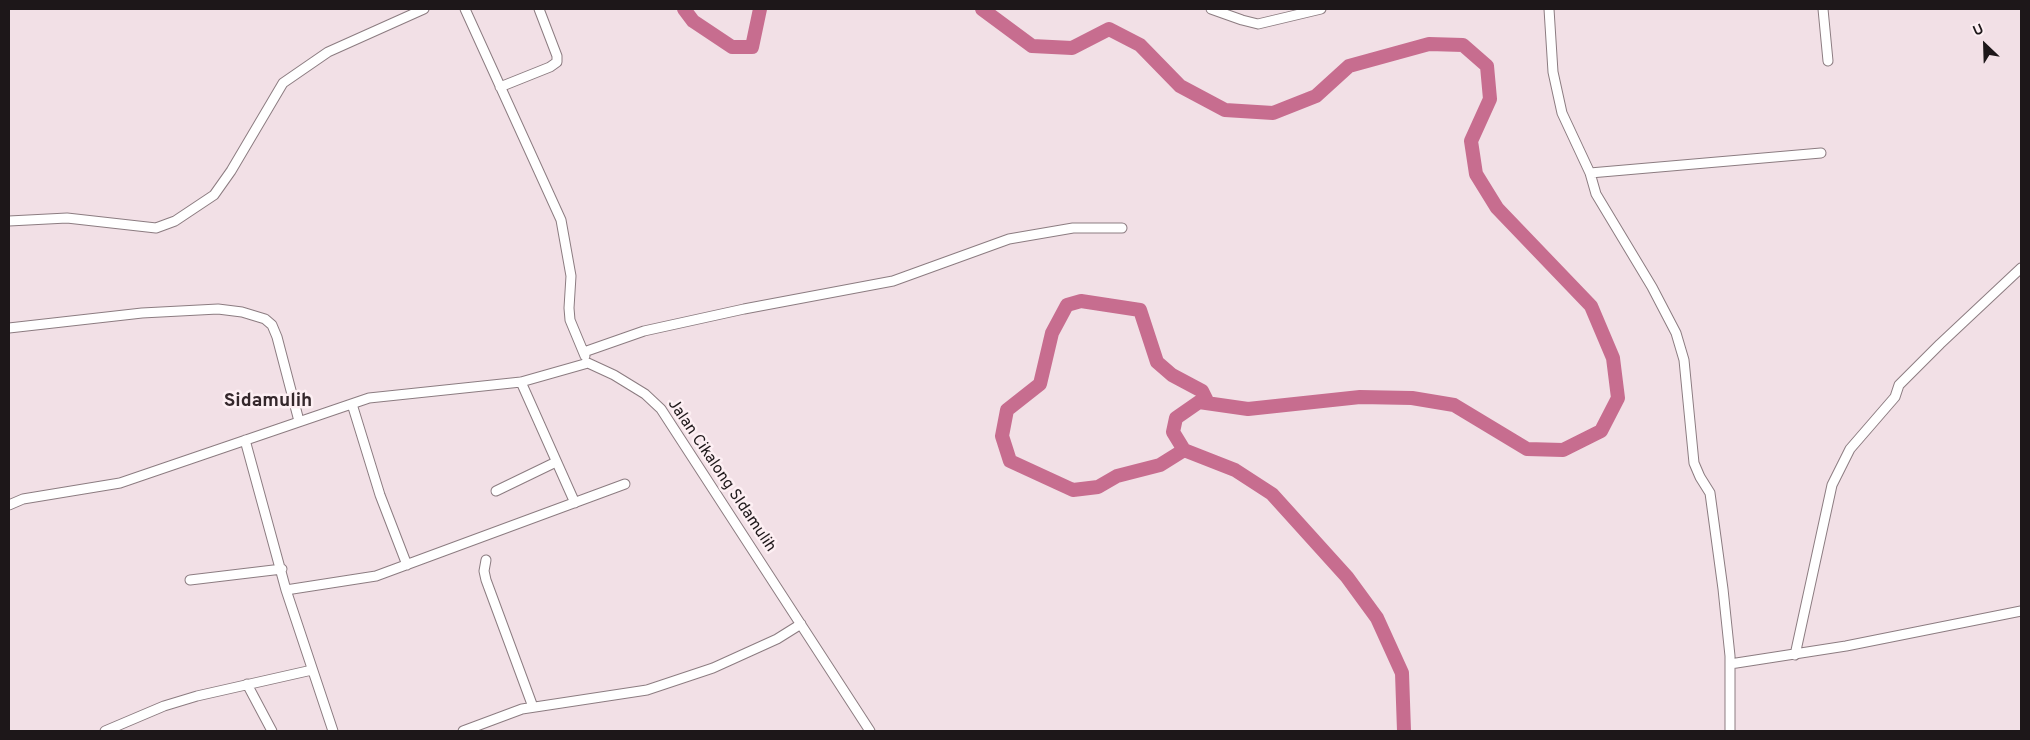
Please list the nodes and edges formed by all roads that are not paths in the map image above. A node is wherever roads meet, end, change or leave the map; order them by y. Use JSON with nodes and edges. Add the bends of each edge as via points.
{"nodes":[{"id":1,"x":424,"y":9,"type":"edge"},
{"id":2,"x":465,"y":9,"type":"edge"},
{"id":3,"x":539,"y":9,"type":"edge"},
{"id":4,"x":1321,"y":9,"type":"edge"},
{"id":5,"x":1549,"y":9,"type":"edge"},
{"id":6,"x":1823,"y":9,"type":"edge"},
{"id":7,"x":1215,"y":10,"type":"edge"},
{"id":8,"x":1828,"y":61,"type":"dead end"},
{"id":9,"x":500,"y":87,"type":"junction"},
{"id":10,"x":1821,"y":153,"type":"dead end"},
{"id":11,"x":1590,"y":173,"type":"junction"},
{"id":12,"x":9,"y":221,"type":"edge"},
{"id":13,"x":1122,"y":228,"type":"dead end"},
{"id":14,"x":2021,"y":268,"type":"edge"},
{"id":15,"x":9,"y":328,"type":"edge"},
{"id":16,"x":584,"y":352,"type":"junction"},
{"id":17,"x":588,"y":364,"type":"junction"},
{"id":18,"x":521,"y":382,"type":"junction"},
{"id":19,"x":352,"y":404,"type":"junction"},
{"id":20,"x":299,"y":421,"type":"junction"},
{"id":21,"x":245,"y":440,"type":"junction"},
{"id":22,"x":556,"y":462,"type":"junction"},
{"id":23,"x":625,"y":484,"type":"dead end"},
{"id":24,"x":496,"y":492,"type":"dead end"},
{"id":25,"x":575,"y":503,"type":"junction"},
{"id":26,"x":9,"y":504,"type":"edge"},
{"id":27,"x":486,"y":560,"type":"dead end"},
{"id":28,"x":407,"y":565,"type":"junction"},
{"id":29,"x":282,"y":569,"type":"junction"},
{"id":30,"x":190,"y":580,"type":"dead end"},
{"id":31,"x":286,"y":590,"type":"junction"},
{"id":32,"x":2021,"y":611,"type":"edge"},
{"id":33,"x":801,"y":624,"type":"junction"},
{"id":34,"x":1795,"y":656,"type":"junction"},
{"id":35,"x":1730,"y":664,"type":"junction"},
{"id":36,"x":312,"y":670,"type":"junction"},
{"id":37,"x":247,"y":684,"type":"junction"},
{"id":38,"x":533,"y":707,"type":"junction"},
{"id":39,"x":105,"y":731,"type":"edge"},
{"id":40,"x":272,"y":731,"type":"edge"},
{"id":41,"x":333,"y":731,"type":"edge"},
{"id":42,"x":462,"y":731,"type":"edge"},
{"id":43,"x":870,"y":731,"type":"edge"},
{"id":44,"x":1730,"y":731,"type":"edge"}],
"edges":[{"from":1,"to":12,"type":"street","via":[[328,52],[283,82],[231,172],[214,194],[175,221],[156,228],[67,218]]},
{"from":2,"to":9,"type":"street"},
{"from":3,"to":9,"type":"street","via":[[557,62],[550,68]]},
{"from":4,"to":7,"type":"street","via":[[1258,24]]},
{"from":5,"to":11,"type":"street","via":[[1552,72],[1562,113]]},
{"from":6,"to":8,"type":"street"},
{"from":9,"to":16,"type":"street","via":[[561,220],[571,276],[570,320]]},
{"from":10,"to":11,"type":"street"},
{"from":11,"to":35,"type":"street","via":[[1596,194],[1652,287],[1680,344],[1694,463],[1710,493]]},
{"from":13,"to":16,"type":"street","via":[[1073,228],[1008,239],[893,281],[644,331]]},
{"from":14,"to":34,"type":"street","via":[[1899,385],[1895,396],[1850,449],[1832,485]]},
{"from":15,"to":20,"type":"street","via":[[142,312],[218,309],[265,319],[277,337]]},
{"from":16,"to":17,"type":"street"},
{"from":17,"to":18,"type":"street"},
{"from":17,"to":33,"type":"street","name":"Jalan Cikalong SIdamulih","via":[[637,389],[661,409]]},
{"from":18,"to":19,"type":"street","via":[[369,398]]},
{"from":18,"to":22,"type":"street"},
{"from":19,"to":20,"type":"street"},
{"from":19,"to":28,"type":"street","via":[[385,509]]},
{"from":20,"to":21,"type":"street"},
{"from":21,"to":26,"type":"street","via":[[120,483]]},
{"from":21,"to":29,"type":"street"},
{"from":22,"to":24,"type":"street"},
{"from":22,"to":25,"type":"street"},
{"from":23,"to":25,"type":"street"},
{"from":25,"to":28,"type":"street"},
{"from":27,"to":38,"type":"street","via":[[486,580]]},
{"from":28,"to":31,"type":"street","via":[[363,579]]},
{"from":29,"to":30,"type":"street"},
{"from":29,"to":31,"type":"street"},
{"from":31,"to":36,"type":"street"},
{"from":32,"to":34,"type":"street"},
{"from":33,"to":38,"type":"street","via":[[777,639],[713,668],[647,690]]},
{"from":33,"to":43,"type":"street","name":"Jalan Cikalong SIdamulih"},
{"from":34,"to":35,"type":"street"},
{"from":35,"to":44,"type":"street"},
{"from":36,"to":37,"type":"street"},
{"from":36,"to":41,"type":"street"},
{"from":37,"to":39,"type":"street","via":[[164,706]]},
{"from":37,"to":40,"type":"street"},
{"from":38,"to":42,"type":"street"}]}
